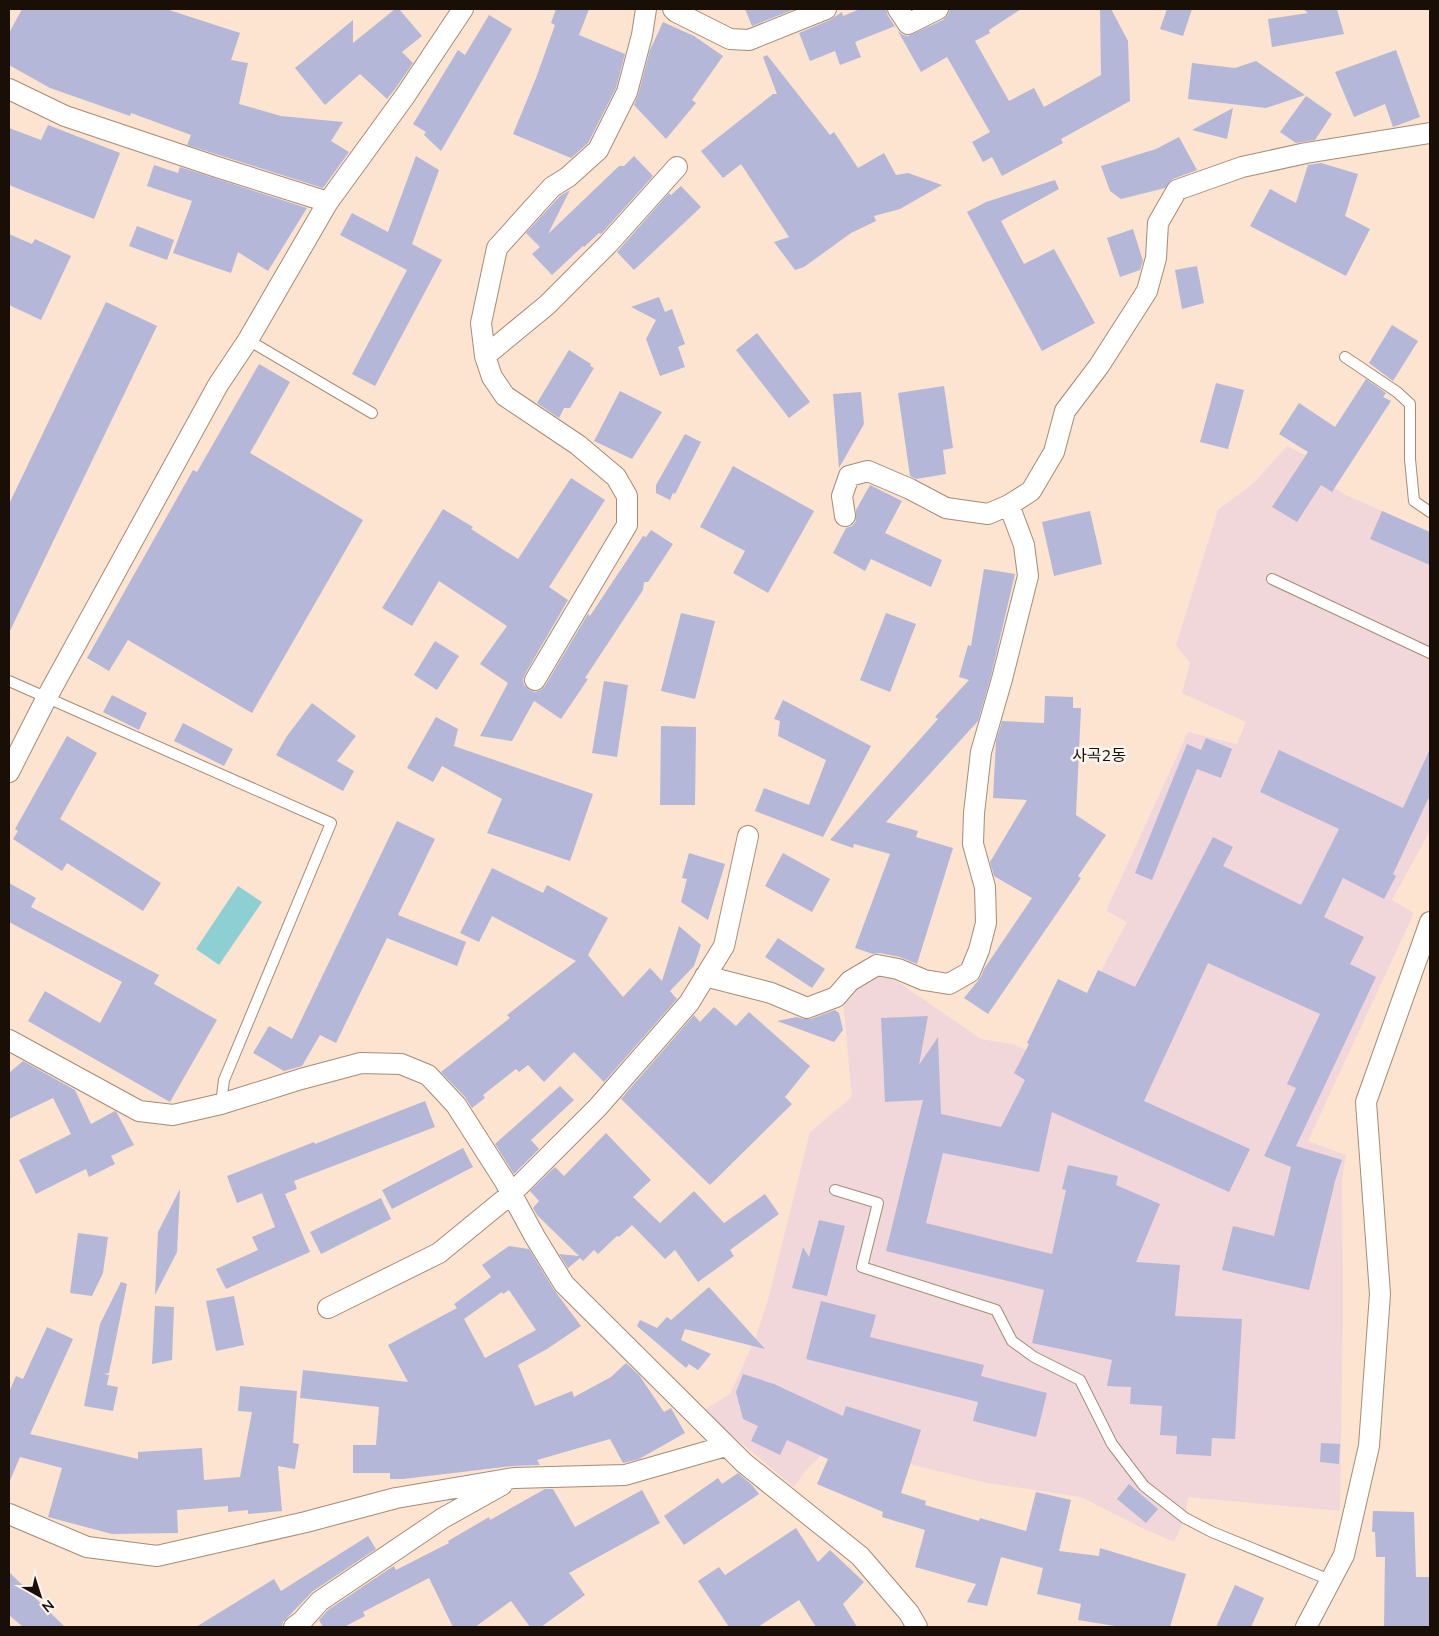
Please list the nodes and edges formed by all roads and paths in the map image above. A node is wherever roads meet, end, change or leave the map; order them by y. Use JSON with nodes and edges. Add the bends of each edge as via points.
{"nodes":[{"id":1,"x":463,"y":9,"type":"edge"},
{"id":2,"x":646,"y":9,"type":"edge"},
{"id":3,"x":673,"y":9,"type":"edge"},
{"id":4,"x":826,"y":9,"type":"edge"},
{"id":5,"x":898,"y":9,"type":"edge"},
{"id":6,"x":938,"y":9,"type":"edge"},
{"id":7,"x":9,"y":89,"type":"edge"},
{"id":8,"x":1430,"y":133,"type":"edge"},
{"id":9,"x":677,"y":167,"type":"dead end"},
{"id":10,"x":328,"y":202,"type":"junction"},
{"id":11,"x":248,"y":340,"type":"junction"},
{"id":12,"x":485,"y":356,"type":"junction"},
{"id":13,"x":1345,"y":357,"type":"dead end"},
{"id":14,"x":372,"y":412,"type":"dead end"},
{"id":15,"x":1009,"y":505,"type":"junction"},
{"id":16,"x":1430,"y":512,"type":"edge"},
{"id":17,"x":845,"y":516,"type":"dead end"},
{"id":18,"x":1272,"y":579,"type":"dead end"},
{"id":19,"x":1430,"y":653,"type":"edge"},
{"id":20,"x":536,"y":680,"type":"dead end"},
{"id":21,"x":9,"y":681,"type":"edge"},
{"id":22,"x":47,"y":697,"type":"junction"},
{"id":23,"x":9,"y":772,"type":"edge"},
{"id":24,"x":748,"y":836,"type":"dead end"},
{"id":25,"x":1430,"y":922,"type":"edge"},
{"id":26,"x":706,"y":976,"type":"junction"},
{"id":27,"x":9,"y":1040,"type":"edge"},
{"id":28,"x":221,"y":1104,"type":"junction"},
{"id":29,"x":835,"y":1190,"type":"dead end"},
{"id":30,"x":512,"y":1194,"type":"junction"},
{"id":31,"x":328,"y":1308,"type":"dead end"},
{"id":32,"x":726,"y":1446,"type":"junction"},
{"id":33,"x":514,"y":1478,"type":"junction"},
{"id":34,"x":9,"y":1514,"type":"edge"},
{"id":35,"x":1330,"y":1580,"type":"junction"},
{"id":36,"x":1314,"y":1623,"type":"edge"},
{"id":37,"x":294,"y":1627,"type":"edge"},
{"id":38,"x":917,"y":1627,"type":"edge"}],
"edges":[{"from":1,"to":10,"type":"street"},
{"from":2,"to":12,"type":"street","via":[[627,92],[598,150],[552,187],[496,248],[481,323]]},
{"from":3,"to":4,"type":"street","via":[[730,39],[749,40]]},
{"from":5,"to":6,"type":"street","via":[[908,24]]},
{"from":7,"to":10,"type":"street","via":[[65,116]]},
{"from":8,"to":15,"type":"street","via":[[1242,167],[1177,190],[1158,224],[1156,258],[1147,291],[1099,366],[1065,411],[1054,452],[1031,491]]},
{"from":9,"to":12,"type":"street","via":[[608,244],[548,304]]},
{"from":10,"to":11,"type":"street"},
{"from":11,"to":14,"type":"lane"},
{"from":11,"to":22,"type":"street","via":[[218,385]]},
{"from":12,"to":20,"type":"street","via":[[492,377],[505,396],[578,446],[616,478],[627,496],[627,525]]},
{"from":13,"to":16,"type":"lane","via":[[1410,404],[1414,501]]},
{"from":15,"to":17,"type":"street","via":[[988,514],[946,508],[868,471],[848,476],[842,496]]},
{"from":15,"to":26,"type":"street","via":[[1024,545],[1028,576],[980,752],[973,844],[986,887],[986,923],[970,972],[949,984],[877,966],[850,982],[836,997],[807,1008],[771,993]]},
{"from":18,"to":19,"type":"lane"},
{"from":21,"to":22,"type":"lane"},
{"from":22,"to":23,"type":"street"},
{"from":22,"to":28,"type":"lane","via":[[330,823],[224,1080]]},
{"from":24,"to":26,"type":"street","via":[[724,946]]},
{"from":25,"to":35,"type":"street","via":[[1366,1102],[1380,1294],[1378,1332],[1369,1446],[1344,1555]]},
{"from":26,"to":30,"type":"street","via":[[689,1003],[598,1106]]},
{"from":27,"to":28,"type":"street","via":[[140,1110],[173,1115]]},
{"from":28,"to":30,"type":"street","via":[[361,1063],[401,1064],[428,1075],[456,1106]]},
{"from":29,"to":35,"type":"lane","via":[[878,1204],[862,1267],[996,1310],[1012,1341],[1034,1357],[1080,1380],[1112,1444],[1144,1486],[1185,1518],[1212,1532]]},
{"from":30,"to":31,"type":"street","via":[[440,1253]]},
{"from":30,"to":32,"type":"street","via":[[564,1284]]},
{"from":32,"to":33,"type":"street","via":[[625,1475]]},
{"from":32,"to":38,"type":"street","via":[[860,1556],[909,1612]]},
{"from":33,"to":34,"type":"street","via":[[396,1498],[157,1556],[87,1547]]},
{"from":33,"to":37,"type":"street","via":[[443,1518],[320,1602]]},
{"from":35,"to":36,"type":"street"}]}
